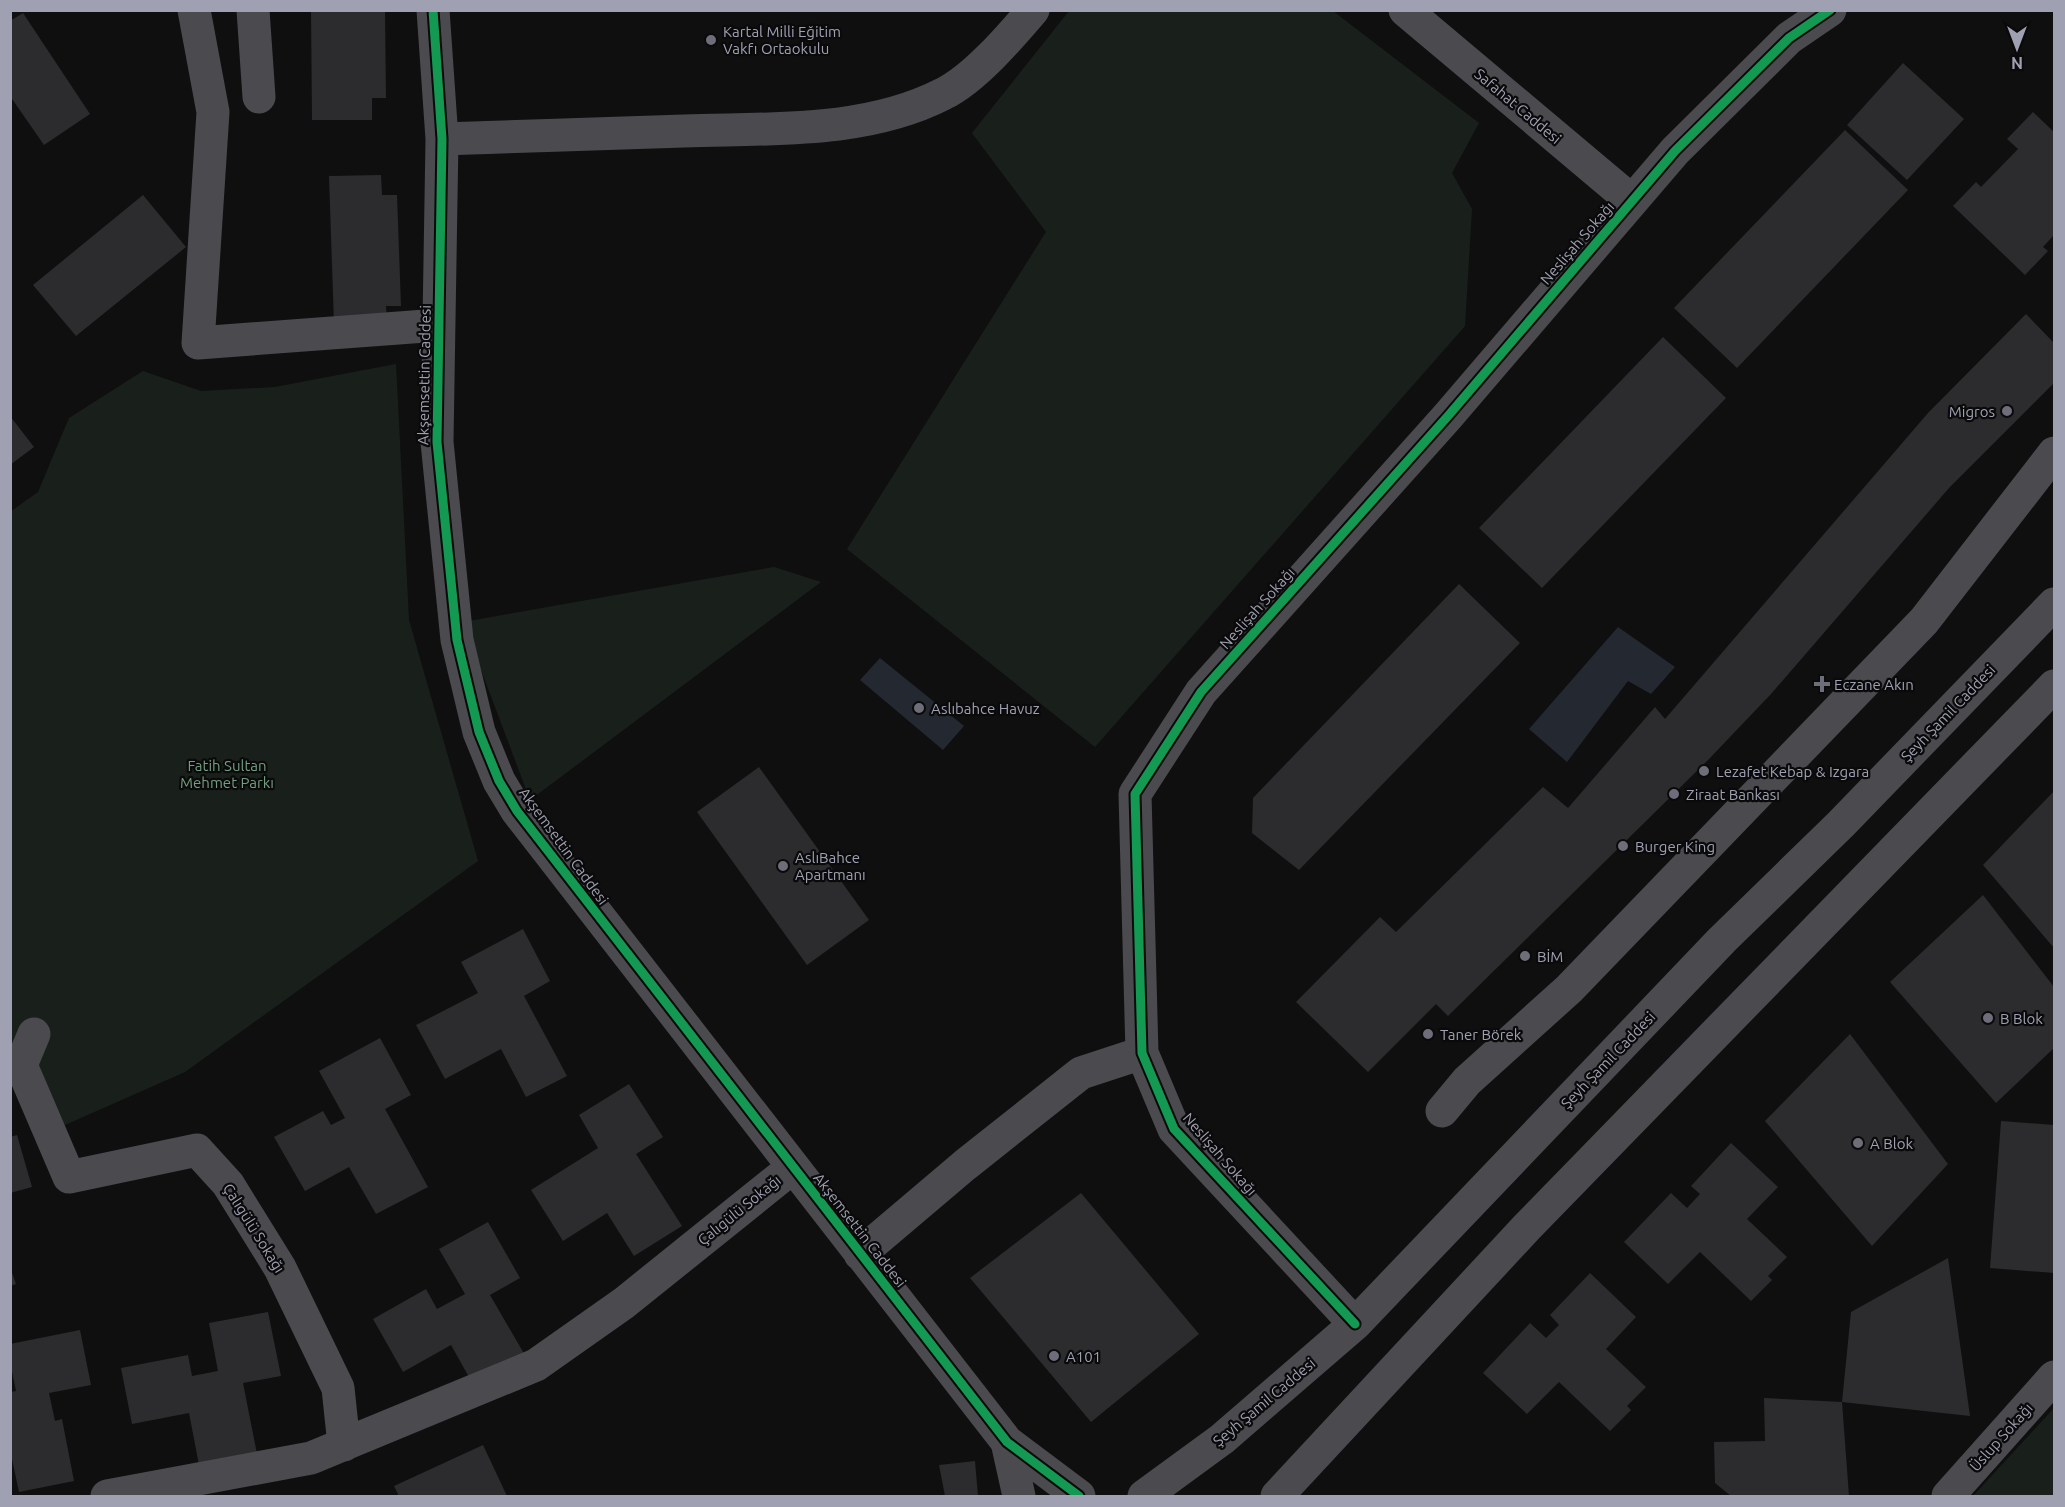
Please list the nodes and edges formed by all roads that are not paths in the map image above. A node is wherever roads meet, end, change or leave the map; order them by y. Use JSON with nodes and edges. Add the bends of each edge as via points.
{"nodes":[{"id":1,"x":194,"y":10,"type":"edge"},
{"id":2,"x":253,"y":10,"type":"edge"},
{"id":3,"x":433,"y":10,"type":"edge"},
{"id":4,"x":1033,"y":10,"type":"edge"},
{"id":5,"x":1405,"y":10,"type":"edge"},
{"id":6,"x":1830,"y":10,"type":"edge"},
{"id":7,"x":259,"y":97,"type":"dead end"},
{"id":8,"x":442,"y":139,"type":"junction"},
{"id":9,"x":1632,"y":201,"type":"junction"},
{"id":10,"x":439,"y":325,"type":"junction"},
{"id":11,"x":2055,"y":453,"type":"edge"},
{"id":12,"x":2055,"y":603,"type":"edge"},
{"id":13,"x":2055,"y":686,"type":"edge"},
{"id":14,"x":34,"y":1034,"type":"dead end"},
{"id":15,"x":1142,"y":1053,"type":"junction"},
{"id":16,"x":1442,"y":1111,"type":"dead end"},
{"id":17,"x":792,"y":1168,"type":"junction"},
{"id":18,"x":860,"y":1254,"type":"junction"},
{"id":19,"x":1355,"y":1324,"type":"junction"},
{"id":20,"x":2055,"y":1377,"type":"edge"},
{"id":21,"x":1007,"y":1442,"type":"junction"},
{"id":22,"x":344,"y":1445,"type":"junction"},
{"id":23,"x":107,"y":1497,"type":"edge"},
{"id":24,"x":1019,"y":1497,"type":"edge"},
{"id":25,"x":1079,"y":1497,"type":"edge"},
{"id":26,"x":1144,"y":1497,"type":"edge"},
{"id":27,"x":1277,"y":1497,"type":"edge"},
{"id":28,"x":1948,"y":1497,"type":"edge"}],
"edges":[{"from":1,"to":10,"type":"street","via":[[213,112],[198,344]]},
{"from":2,"to":7,"type":"street"},
{"from":3,"to":8,"type":"street","name":"Akşemsettin Caddesi"},
{"from":4,"to":8,"type":"street","via":[[979,67],[945,94],[857,122]]},
{"from":5,"to":9,"type":"street","name":"Safahat Caddesi"},
{"from":6,"to":9,"type":"street","name":"Neslişah Sokağı","via":[[1789,38],[1675,151]]},
{"from":8,"to":10,"type":"street","name":"Akşemsettin Caddesi"},
{"from":9,"to":15,"type":"street","name":"Neslişah Sokağı","via":[[1448,416],[1201,692],[1135,795]]},
{"from":10,"to":17,"type":"street","name":"Akşemsettin Caddesi","via":[[437,442],[453,611],[479,732],[499,780],[524,820]]},
{"from":11,"to":16,"type":"street","via":[[1924,621],[1569,989],[1467,1081]]},
{"from":12,"to":19,"type":"street","name":"Şeyh Şamil Caddesi","via":[[1841,824],[1722,940]]},
{"from":13,"to":27,"type":"street","via":[[1527,1227]]},
{"from":14,"to":22,"type":"street","name":"Çalıgülü Sokağı","via":[[21,1065],[69,1177],[197,1150],[228,1184],[280,1268],[338,1388]]},
{"from":15,"to":18,"type":"street","via":[[1082,1074],[965,1165]]},
{"from":15,"to":19,"type":"street","name":"Neslişah Sokağı","via":[[1174,1129]]},
{"from":17,"to":18,"type":"street","name":"Akşemsettin Caddesi"},
{"from":17,"to":22,"type":"street","name":"Çalıgülü Sokağı","via":[[624,1303],[536,1365]]},
{"from":18,"to":21,"type":"street","name":"Akşemsettin Caddesi"},
{"from":19,"to":26,"type":"street","name":"Şeyh Şamil Caddesi","via":[[1222,1439]]},
{"from":20,"to":28,"type":"street","name":"Üslup Sokağı"},
{"from":21,"to":24,"type":"street","name":"Akşemsettin Caddesi"},
{"from":21,"to":25,"type":"street","name":"Akşemsettin Caddesi"},
{"from":22,"to":23,"type":"street","name":"Çalıgülü Sokağı","via":[[311,1458]]}]}
